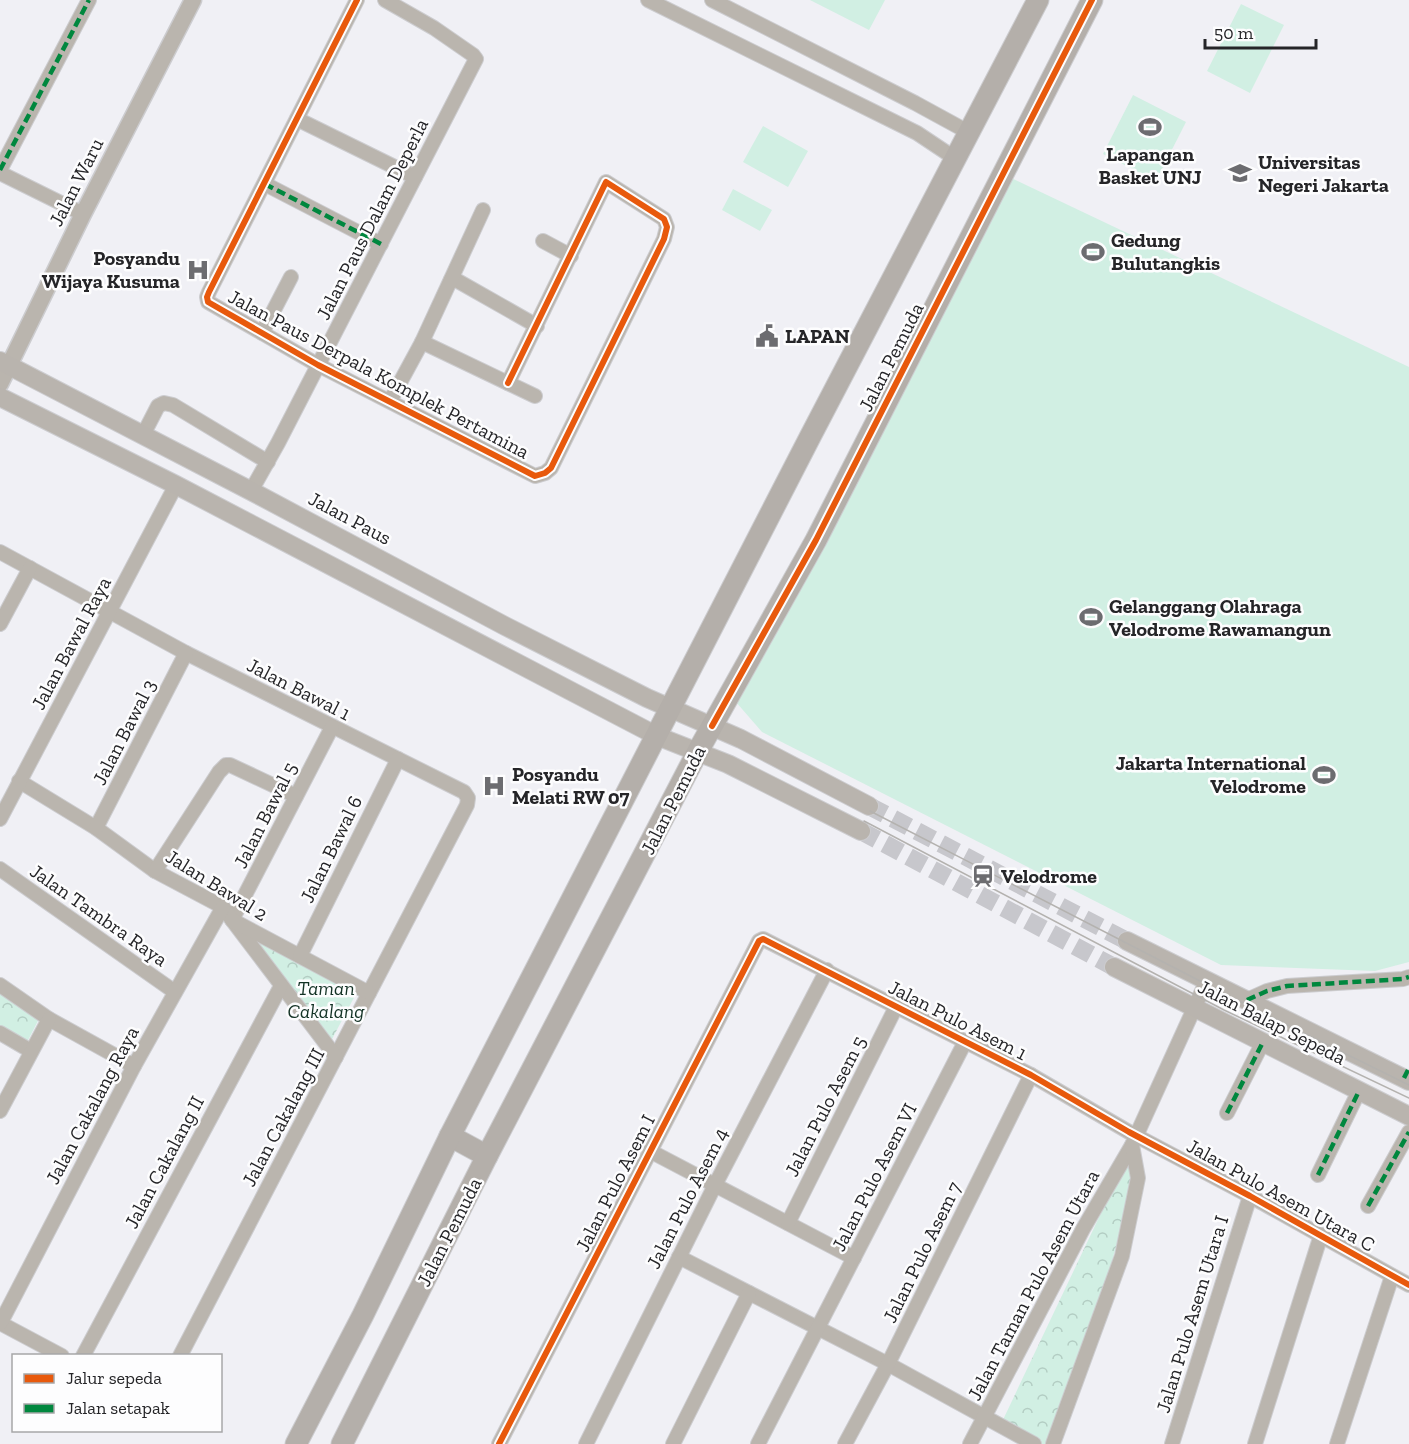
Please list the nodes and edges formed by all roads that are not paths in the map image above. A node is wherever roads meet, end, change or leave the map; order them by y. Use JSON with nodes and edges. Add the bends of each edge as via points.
{"nodes":[{"id":1,"x":89,"y":0,"type":"edge"},
{"id":2,"x":193,"y":0,"type":"edge"},
{"id":3,"x":357,"y":0,"type":"edge"},
{"id":4,"x":385,"y":0,"type":"edge"},
{"id":5,"x":648,"y":0,"type":"edge"},
{"id":6,"x":712,"y":0,"type":"edge"},
{"id":7,"x":1038,"y":0,"type":"edge"},
{"id":8,"x":1092,"y":0,"type":"edge"},
{"id":9,"x":928,"y":110,"type":"junction"},
{"id":10,"x":297,"y":119,"type":"junction"},
{"id":11,"x":917,"y":133,"type":"junction"},
{"id":12,"x":970,"y":133,"type":"junction"},
{"id":13,"x":956,"y":159,"type":"junction"},
{"id":14,"x":0,"y":171,"type":"edge"},
{"id":15,"x":415,"y":177,"type":"junction"},
{"id":16,"x":265,"y":183,"type":"junction"},
{"id":17,"x":483,"y":210,"type":"dead end"},
{"id":18,"x":83,"y":214,"type":"junction"},
{"id":19,"x":543,"y":242,"type":"dead end"},
{"id":20,"x":381,"y":244,"type":"junction"},
{"id":21,"x":571,"y":256,"type":"junction"},
{"id":22,"x":291,"y":277,"type":"dead end"},
{"id":23,"x":451,"y":280,"type":"junction"},
{"id":24,"x":537,"y":326,"type":"junction"},
{"id":25,"x":262,"y":333,"type":"junction"},
{"id":26,"x":422,"y":342,"type":"junction"},
{"id":27,"x":5,"y":364,"type":"edge"},
{"id":28,"x":318,"y":364,"type":"junction"},
{"id":29,"x":508,"y":383,"type":"junction"},
{"id":30,"x":0,"y":384,"type":"edge"},
{"id":31,"x":535,"y":396,"type":"dead end"},
{"id":32,"x":0,"y":397,"type":"edge"},
{"id":33,"x":390,"y":402,"type":"junction"},
{"id":34,"x":142,"y":435,"type":"junction"},
{"id":35,"x":268,"y":462,"type":"junction"},
{"id":36,"x":176,"y":485,"type":"junction"},
{"id":37,"x":251,"y":491,"type":"junction"},
{"id":38,"x":0,"y":552,"type":"edge"},
{"id":39,"x":30,"y":568,"type":"junction"},
{"id":40,"x":110,"y":612,"type":"junction"},
{"id":41,"x":0,"y":624,"type":"edge"},
{"id":42,"x":186,"y":653,"type":"junction"},
{"id":43,"x":671,"y":709,"type":"junction"},
{"id":44,"x":712,"y":726,"type":"junction"},
{"id":45,"x":332,"y":727,"type":"junction"},
{"id":46,"x":657,"y":736,"type":"junction"},
{"id":47,"x":698,"y":751,"type":"junction"},
{"id":48,"x":398,"y":759,"type":"junction"},
{"id":49,"x":19,"y":781,"type":"junction"},
{"id":50,"x":296,"y":796,"type":"junction"},
{"id":51,"x":468,"y":801,"type":"joint"},
{"id":52,"x":869,"y":806,"type":"tunnel mouth"},
{"id":53,"x":0,"y":819,"type":"edge"},
{"id":54,"x":96,"y":828,"type":"junction"},
{"id":55,"x":861,"y":831,"type":"tunnel mouth"},
{"id":56,"x":0,"y":869,"type":"edge"},
{"id":57,"x":155,"y":871,"type":"junction"},
{"id":58,"x":223,"y":907,"type":"junction"},
{"id":59,"x":232,"y":920,"type":"junction"},
{"id":60,"x":763,"y":939,"type":"joint"},
{"id":61,"x":1127,"y":941,"type":"tunnel mouth"},
{"id":62,"x":300,"y":956,"type":"junction"},
{"id":63,"x":1114,"y":967,"type":"tunnel mouth"},
{"id":64,"x":827,"y":970,"type":"junction"},
{"id":65,"x":1207,"y":980,"type":"junction"},
{"id":66,"x":1407,"y":980,"type":"edge"},
{"id":67,"x":0,"y":985,"type":"edge"},
{"id":68,"x":281,"y":986,"type":"junction"},
{"id":69,"x":175,"y":992,"type":"junction"},
{"id":70,"x":369,"y":993,"type":"junction"},
{"id":71,"x":1247,"y":1000,"type":"junction"},
{"id":72,"x":896,"y":1007,"type":"junction"},
{"id":73,"x":1193,"y":1007,"type":"junction"},
{"id":74,"x":49,"y":1018,"type":"junction"},
{"id":75,"x":0,"y":1033,"type":"edge"},
{"id":76,"x":965,"y":1042,"type":"junction"},
{"id":77,"x":1263,"y":1042,"type":"junction"},
{"id":78,"x":31,"y":1051,"type":"junction"},
{"id":79,"x":336,"y":1057,"type":"junction"},
{"id":80,"x":134,"y":1066,"type":"junction"},
{"id":81,"x":1030,"y":1075,"type":"junction"},
{"id":82,"x":1407,"y":1076,"type":"edge"},
{"id":83,"x":1359,"y":1091,"type":"junction"},
{"id":84,"x":0,"y":1111,"type":"edge"},
{"id":85,"x":1227,"y":1113,"type":"dead end"},
{"id":86,"x":1409,"y":1116,"type":"edge"},
{"id":87,"x":1409,"y":1132,"type":"edge"},
{"id":88,"x":450,"y":1136,"type":"junction"},
{"id":89,"x":1134,"y":1140,"type":"junction"},
{"id":90,"x":650,"y":1151,"type":"junction"},
{"id":91,"x":487,"y":1156,"type":"junction"},
{"id":92,"x":1318,"y":1175,"type":"dead end"},
{"id":93,"x":715,"y":1185,"type":"junction"},
{"id":94,"x":1250,"y":1196,"type":"junction"},
{"id":95,"x":1368,"y":1206,"type":"dead end"},
{"id":96,"x":788,"y":1223,"type":"junction"},
{"id":97,"x":1321,"y":1235,"type":"junction"},
{"id":98,"x":679,"y":1257,"type":"junction"},
{"id":99,"x":854,"y":1258,"type":"junction"},
{"id":100,"x":1392,"y":1276,"type":"junction"},
{"id":101,"x":1409,"y":1285,"type":"edge"},
{"id":102,"x":749,"y":1293,"type":"junction"},
{"id":103,"x":0,"y":1323,"type":"edge"},
{"id":104,"x":818,"y":1329,"type":"junction"},
{"id":105,"x":58,"y":1354,"type":"edge"},
{"id":106,"x":84,"y":1354,"type":"edge"},
{"id":107,"x":181,"y":1354,"type":"edge"},
{"id":108,"x":888,"y":1364,"type":"junction"},
{"id":109,"x":984,"y":1416,"type":"junction"},
{"id":110,"x":501,"y":1441,"type":"edge"},
{"id":111,"x":296,"y":1444,"type":"edge"},
{"id":112,"x":342,"y":1444,"type":"edge"},
{"id":113,"x":515,"y":1444,"type":"edge"},
{"id":114,"x":586,"y":1444,"type":"edge"},
{"id":115,"x":673,"y":1444,"type":"edge"},
{"id":116,"x":758,"y":1444,"type":"edge"},
{"id":117,"x":844,"y":1444,"type":"edge"},
{"id":118,"x":970,"y":1444,"type":"edge"},
{"id":119,"x":1034,"y":1444,"type":"edge"},
{"id":120,"x":1053,"y":1444,"type":"edge"},
{"id":121,"x":1172,"y":1444,"type":"edge"},
{"id":122,"x":1255,"y":1444,"type":"edge"},
{"id":123,"x":1337,"y":1444,"type":"edge"}],
"edges":[{"from":1,"to":14,"type":"street"},
{"from":2,"to":18,"type":"street","name":"Jalan Waru"},
{"from":3,"to":10,"type":"street","name":"Jalan Paus Derpala Komplek Pertamina"},
{"from":4,"to":15,"type":"street","name":"Jalan Paus Dalam Deperla","via":[[434,28],[476,59]]},
{"from":5,"to":11,"type":"street"},
{"from":6,"to":9,"type":"street"},
{"from":7,"to":12,"type":"main road","name":"Jalan Pemuda"},
{"from":8,"to":44,"type":"main road","name":"Jalan Pemuda","via":[[816,540]]},
{"from":9,"to":11,"type":"street"},
{"from":9,"to":12,"type":"street"},
{"from":10,"to":15,"type":"street"},
{"from":10,"to":16,"type":"street","name":"Jalan Paus Derpala Komplek Pertamina"},
{"from":11,"to":13,"type":"street"},
{"from":12,"to":13,"type":"main road","name":"Jalan Pemuda"},
{"from":13,"to":43,"type":"main road","name":"Jalan Pemuda"},
{"from":14,"to":18,"type":"street"},
{"from":15,"to":20,"type":"street","name":"Jalan Paus Dalam Deperla"},
{"from":16,"to":20,"type":"street"},
{"from":16,"to":25,"type":"street","name":"Jalan Paus Derpala Komplek Pertamina","via":[[207,297],[208,302]]},
{"from":17,"to":23,"type":"street","name":"Jalan Paus Derpala Komplek Pertamina"},
{"from":18,"to":27,"type":"street","name":"Jalan Waru"},
{"from":19,"to":21,"type":"street"},
{"from":20,"to":28,"type":"street","name":"Jalan Paus Dalam Deperla"},
{"from":21,"to":24,"type":"street","name":"Jalan Paus Derpala Komplek Pertamina"},
{"from":21,"to":33,"type":"street","name":"Jalan Paus Derpala Komplek Pertamina","via":[[606,182],[664,219],[668,227],[551,468],[545,473],[535,476]]},
{"from":22,"to":25,"type":"street"},
{"from":23,"to":24,"type":"street"},
{"from":23,"to":26,"type":"street","name":"Jalan Paus Derpala Komplek Pertamina"},
{"from":24,"to":29,"type":"street","name":"Jalan Paus Derpala Komplek Pertamina"},
{"from":25,"to":28,"type":"street","name":"Jalan Paus Derpala Komplek Pertamina"},
{"from":26,"to":29,"type":"street"},
{"from":26,"to":33,"type":"street","name":"Jalan Paus Derpala Komplek Pertamina"},
{"from":27,"to":30,"type":"street","name":"Jalan Waru"},
{"from":27,"to":34,"type":"main road","name":"Jalan Paus"},
{"from":28,"to":33,"type":"street","name":"Jalan Paus Derpala Komplek Pertamina"},
{"from":28,"to":35,"type":"street","name":"Jalan Paus Dalam Deperla"},
{"from":29,"to":31,"type":"street"},
{"from":32,"to":36,"type":"main road"},
{"from":34,"to":35,"type":"street","via":[[158,406],[173,405]]},
{"from":34,"to":37,"type":"main road","name":"Jalan Paus"},
{"from":35,"to":37,"type":"street","name":"Jalan Paus Dalam Deperla"},
{"from":36,"to":40,"type":"street","name":"Jalan Bawal Raya"},
{"from":36,"to":46,"type":"main road"},
{"from":37,"to":43,"type":"main road","name":"Jalan Paus"},
{"from":38,"to":39,"type":"street","name":"Jalan Bawal 1"},
{"from":39,"to":40,"type":"street","name":"Jalan Bawal 1"},
{"from":39,"to":41,"type":"street"},
{"from":40,"to":42,"type":"street","name":"Jalan Bawal 1"},
{"from":40,"to":49,"type":"street","name":"Jalan Bawal Raya"},
{"from":42,"to":45,"type":"street","name":"Jalan Bawal 1"},
{"from":42,"to":54,"type":"street","name":"Jalan Bawal 3"},
{"from":43,"to":44,"type":"main road"},
{"from":43,"to":46,"type":"main road","name":"Jalan Pemuda"},
{"from":44,"to":47,"type":"main road","name":"Jalan Pemuda"},
{"from":44,"to":52,"type":"main road"},
{"from":45,"to":48,"type":"street","name":"Jalan Bawal 1"},
{"from":45,"to":50,"type":"street","name":"Jalan Bawal 5"},
{"from":46,"to":47,"type":"main road"},
{"from":46,"to":88,"type":"main road","name":"Jalan Pemuda"},
{"from":47,"to":55,"type":"main road"},
{"from":47,"to":91,"type":"main road","name":"Jalan Pemuda"},
{"from":48,"to":51,"type":"street","name":"Jalan Bawal 1","via":[[464,792]]},
{"from":48,"to":62,"type":"street","name":"Jalan Bawal 6"},
{"from":49,"to":53,"type":"street","name":"Jalan Bawal Raya"},
{"from":49,"to":54,"type":"street","name":"Jalan Bawal 2"},
{"from":50,"to":57,"type":"street","via":[[226,765]]},
{"from":50,"to":59,"type":"street","name":"Jalan Bawal 5"},
{"from":51,"to":70,"type":"street","name":"Jalan Cakalang III"},
{"from":54,"to":57,"type":"street","name":"Jalan Bawal 2"},
{"from":56,"to":69,"type":"street","name":"Jalan Tambra Raya"},
{"from":57,"to":58,"type":"street","name":"Jalan Bawal 2"},
{"from":58,"to":59,"type":"street","name":"Jalan Bawal 2"},
{"from":58,"to":69,"type":"street","name":"Jalan Cakalang Raya"},
{"from":59,"to":62,"type":"street","name":"Jalan Bawal 2"},
{"from":59,"to":68,"type":"street"},
{"from":60,"to":64,"type":"street","name":"Jalan Pulo Asem 1"},
{"from":60,"to":90,"type":"street","name":"Jalan Pulo Asem I"},
{"from":61,"to":65,"type":"main road","name":"Jalan Balap Sepeda"},
{"from":62,"to":70,"type":"street","name":"Jalan Bawal 2"},
{"from":63,"to":73,"type":"main road","name":"Jalan Balap Sepeda"},
{"from":64,"to":72,"type":"street","name":"Jalan Pulo Asem 1"},
{"from":64,"to":93,"type":"street","name":"Jalan Pulo Asem 4"},
{"from":65,"to":71,"type":"main road","name":"Jalan Balap Sepeda"},
{"from":65,"to":73,"type":"street","name":"Jalan Taman Pulo Asem Utara"},
{"from":66,"to":71,"type":"street","via":[[1287,986]]},
{"from":67,"to":74,"type":"street"},
{"from":68,"to":79,"type":"street"},
{"from":68,"to":106,"type":"street","name":"Jalan Cakalang II"},
{"from":69,"to":80,"type":"street","name":"Jalan Cakalang Raya"},
{"from":70,"to":79,"type":"street","name":"Jalan Cakalang III"},
{"from":71,"to":82,"type":"main road","name":"Jalan Balap Sepeda"},
{"from":72,"to":76,"type":"street","name":"Jalan Pulo Asem 1"},
{"from":72,"to":96,"type":"street","name":"Jalan Pulo Asem 5"},
{"from":73,"to":77,"type":"main road","name":"Jalan Balap Sepeda"},
{"from":73,"to":89,"type":"street","name":"Jalan Taman Pulo Asem Utara"},
{"from":74,"to":78,"type":"street"},
{"from":74,"to":80,"type":"street"},
{"from":75,"to":78,"type":"street"},
{"from":76,"to":81,"type":"street","name":"Jalan Pulo Asem 1"},
{"from":76,"to":99,"type":"street","name":"Jalan Pulo Asem VI"},
{"from":77,"to":83,"type":"main road","name":"Jalan Balap Sepeda"},
{"from":77,"to":85,"type":"street"},
{"from":78,"to":84,"type":"street"},
{"from":79,"to":107,"type":"street","name":"Jalan Cakalang III"},
{"from":80,"to":103,"type":"street","name":"Jalan Cakalang Raya"},
{"from":81,"to":89,"type":"street","name":"Jalan Pulo Asem 1"},
{"from":81,"to":108,"type":"street","name":"Jalan Pulo Asem 7"},
{"from":83,"to":86,"type":"main road","name":"Jalan Balap Sepeda"},
{"from":83,"to":92,"type":"street"},
{"from":87,"to":95,"type":"street"},
{"from":88,"to":91,"type":"main road"},
{"from":88,"to":111,"type":"main road","name":"Jalan Pemuda"},
{"from":89,"to":94,"type":"street","name":"Jalan Pulo Asem Utara C"},
{"from":89,"to":109,"type":"street","name":"Jalan Taman Pulo Asem Utara"},
{"from":89,"to":120,"type":"street","via":[[1138,1178],[1122,1256]]},
{"from":90,"to":93,"type":"street"},
{"from":90,"to":110,"type":"street","name":"Jalan Pulo Asem I"},
{"from":91,"to":112,"type":"main road","name":"Jalan Pemuda"},
{"from":93,"to":96,"type":"street"},
{"from":93,"to":98,"type":"street","name":"Jalan Pulo Asem 4"},
{"from":94,"to":97,"type":"street","name":"Jalan Pulo Asem Utara C"},
{"from":94,"to":121,"type":"street","name":"Jalan Pulo Asem Utara I"},
{"from":96,"to":99,"type":"street"},
{"from":97,"to":100,"type":"street","name":"Jalan Pulo Asem Utara C"},
{"from":97,"to":122,"type":"street"},
{"from":98,"to":102,"type":"street"},
{"from":98,"to":114,"type":"street","name":"Jalan Pulo Asem 4"},
{"from":99,"to":104,"type":"street","name":"Jalan Pulo Asem VI"},
{"from":100,"to":101,"type":"street","name":"Jalan Pulo Asem Utara C"},
{"from":100,"to":123,"type":"street"},
{"from":102,"to":104,"type":"street"},
{"from":102,"to":115,"type":"street"},
{"from":103,"to":105,"type":"street"},
{"from":104,"to":108,"type":"street"},
{"from":104,"to":116,"type":"street","name":"Jalan Pulo Asem VI"},
{"from":108,"to":109,"type":"street"},
{"from":108,"to":117,"type":"street","name":"Jalan Pulo Asem 7"},
{"from":109,"to":118,"type":"street","name":"Jalan Taman Pulo Asem Utara"},
{"from":109,"to":119,"type":"street"},
{"from":110,"to":113,"type":"street"}]}
